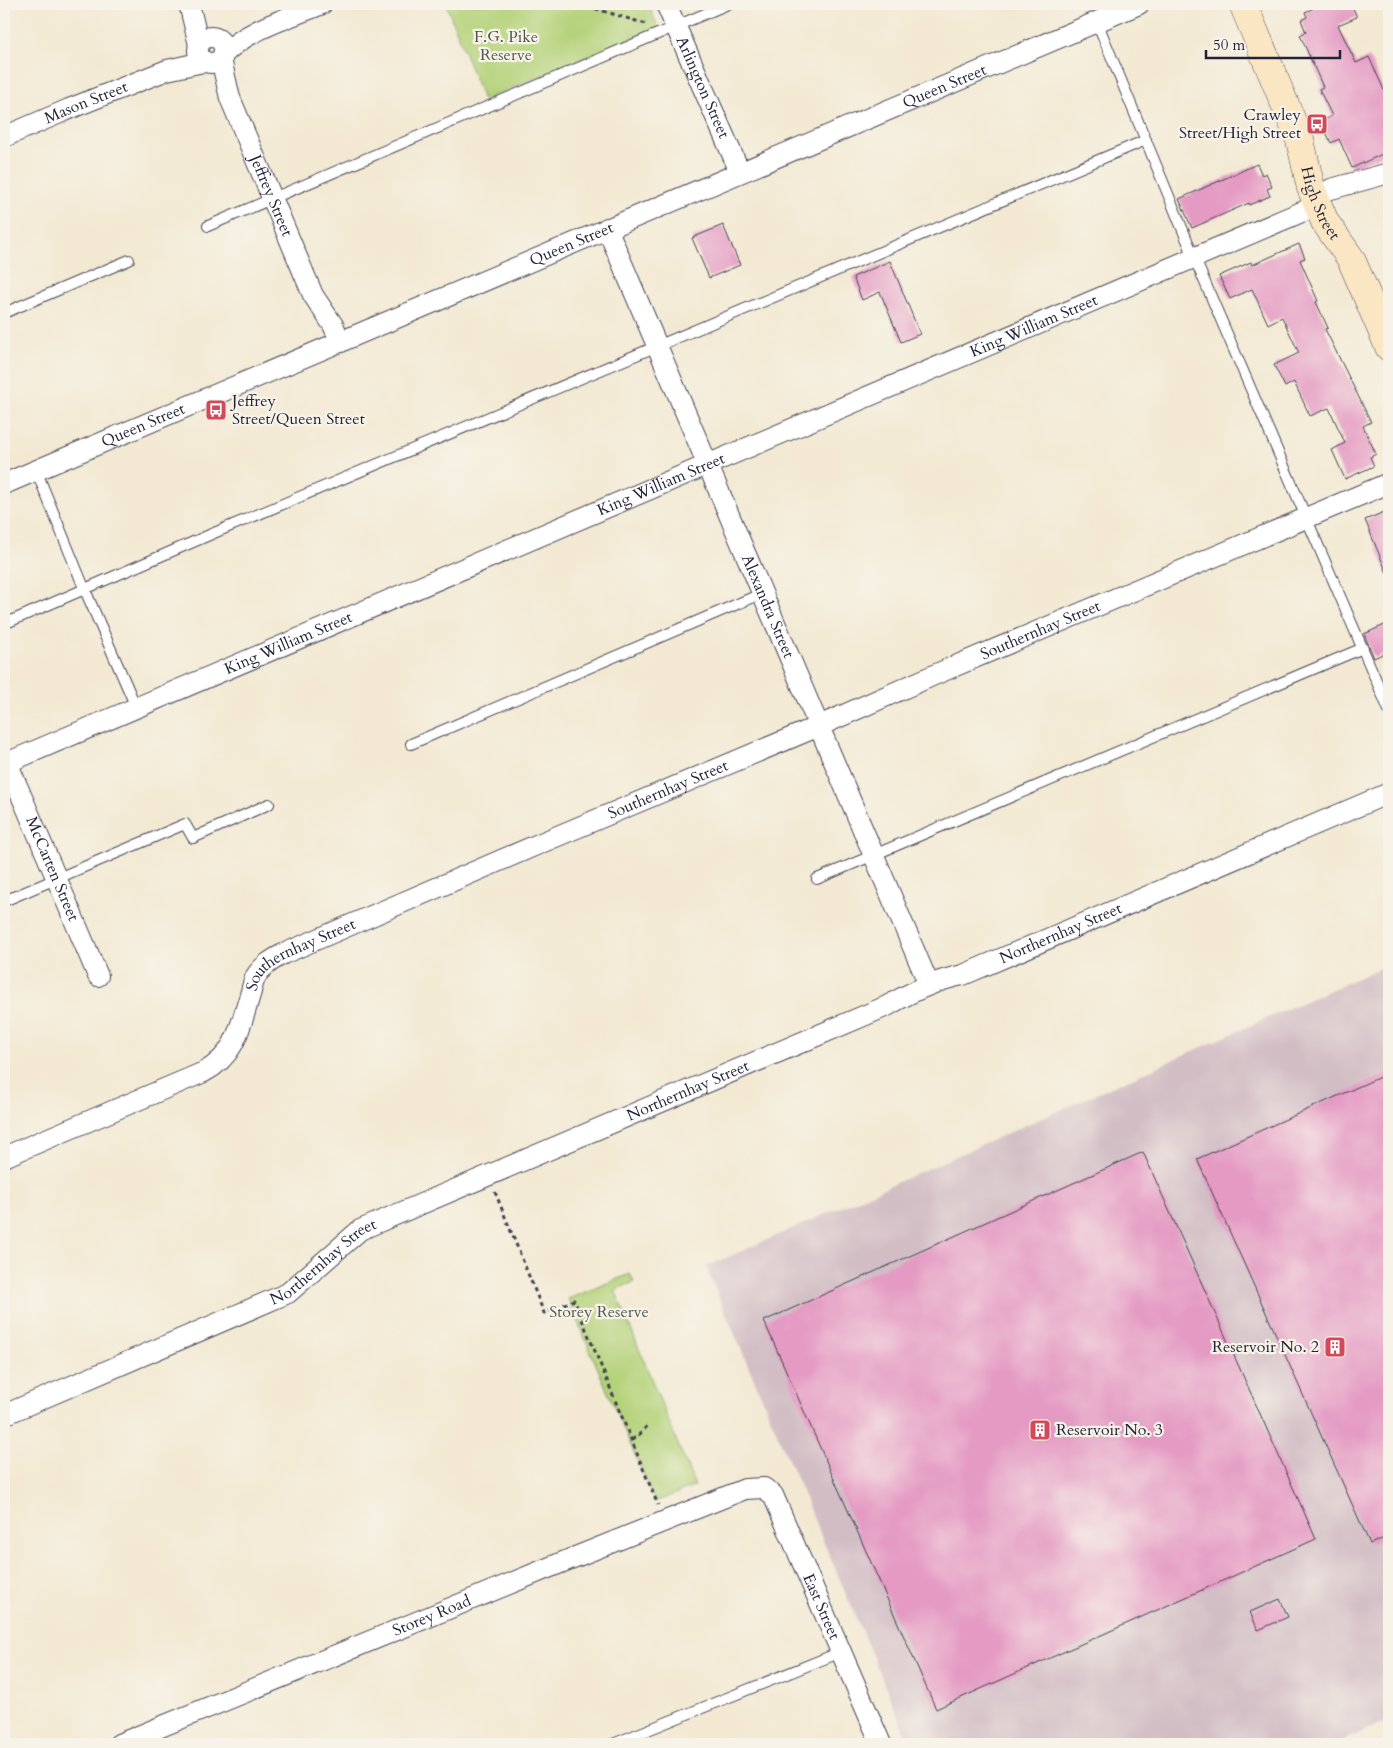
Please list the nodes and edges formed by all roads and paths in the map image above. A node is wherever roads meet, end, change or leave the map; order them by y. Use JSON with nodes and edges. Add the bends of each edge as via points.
{"nodes":[{"id":1,"x":322,"y":4,"type":"edge"},
{"id":2,"x":580,"y":4,"type":"edge"},
{"id":3,"x":666,"y":4,"type":"edge"},
{"id":4,"x":728,"y":4,"type":"edge"},
{"id":5,"x":1139,"y":4,"type":"edge"},
{"id":6,"x":1243,"y":4,"type":"edge"},
{"id":7,"x":190,"y":6,"type":"edge"},
{"id":8,"x":1097,"y":22,"type":"junction"},
{"id":9,"x":649,"y":25,"type":"dead end"},
{"id":10,"x":675,"y":26,"type":"junction"},
{"id":11,"x":210,"y":51,"type":"junction"},
{"id":12,"x":4,"y":137,"type":"edge"},
{"id":13,"x":1146,"y":140,"type":"junction"},
{"id":14,"x":740,"y":172,"type":"junction"},
{"id":15,"x":1389,"y":173,"type":"edge"},
{"id":16,"x":273,"y":199,"type":"junction"},
{"id":17,"x":1329,"y":199,"type":"junction"},
{"id":18,"x":208,"y":226,"type":"dead end"},
{"id":19,"x":607,"y":228,"type":"junction"},
{"id":20,"x":1194,"y":257,"type":"junction"},
{"id":21,"x":129,"y":260,"type":"dead end"},
{"id":22,"x":4,"y":313,"type":"edge"},
{"id":23,"x":335,"y":345,"type":"junction"},
{"id":24,"x":657,"y":347,"type":"junction"},
{"id":25,"x":1389,"y":347,"type":"edge"},
{"id":26,"x":707,"y":464,"type":"junction"},
{"id":27,"x":36,"y":470,"type":"junction"},
{"id":28,"x":1389,"y":483,"type":"edge"},
{"id":29,"x":4,"y":484,"type":"edge"},
{"id":30,"x":1306,"y":517,"type":"junction"},
{"id":31,"x":85,"y":590,"type":"junction"},
{"id":32,"x":763,"y":593,"type":"junction"},
{"id":33,"x":4,"y":624,"type":"edge"},
{"id":34,"x":1363,"y":648,"type":"junction"},
{"id":35,"x":136,"y":707,"type":"junction"},
{"id":36,"x":1389,"y":710,"type":"edge"},
{"id":37,"x":819,"y":726,"type":"junction"},
{"id":38,"x":411,"y":744,"type":"dead end"},
{"id":39,"x":6,"y":763,"type":"edge"},
{"id":40,"x":1389,"y":793,"type":"edge"},
{"id":41,"x":269,"y":804,"type":"dead end"},
{"id":42,"x":874,"y":855,"type":"junction"},
{"id":43,"x":57,"y":878,"type":"junction"},
{"id":44,"x":817,"y":879,"type":"dead end"},
{"id":45,"x":4,"y":901,"type":"edge"},
{"id":46,"x":98,"y":976,"type":"dead end"},
{"id":47,"x":928,"y":985,"type":"junction"},
{"id":48,"x":4,"y":1156,"type":"edge"},
{"id":49,"x":488,"y":1176,"type":"junction"},
{"id":50,"x":4,"y":1415,"type":"edge"},
{"id":51,"x":648,"y":1426,"type":"dead end"},
{"id":52,"x":632,"y":1440,"type":"junction"},
{"id":53,"x":745,"y":1489,"type":"joint"},
{"id":54,"x":658,"y":1505,"type":"dead end"},
{"id":55,"x":841,"y":1652,"type":"junction"},
{"id":56,"x":119,"y":1744,"type":"edge"},
{"id":57,"x":613,"y":1744,"type":"edge"},
{"id":58,"x":881,"y":1744,"type":"edge"}],
"edges":[{"from":1,"to":11,"type":"street","name":"Mason Street"},
{"from":2,"to":9,"type":"path"},
{"from":3,"to":10,"type":"street","name":"Arlington Street"},
{"from":4,"to":10,"type":"lane"},
{"from":5,"to":8,"type":"street","name":"Queen Street"},
{"from":6,"to":17,"type":"main road","name":"High Street","via":[[1300,140],[1311,188]]},
{"from":7,"to":11,"type":"street","name":"Jeffrey Street"},
{"from":8,"to":13,"type":"lane"},
{"from":8,"to":14,"type":"street","name":"Queen Street"},
{"from":10,"to":14,"type":"street","name":"Arlington Street"},
{"from":10,"to":16,"type":"lane"},
{"from":11,"to":12,"type":"street","name":"Mason Street"},
{"from":11,"to":16,"type":"street","name":"Jeffrey Street"},
{"from":13,"to":20,"type":"lane"},
{"from":13,"to":24,"type":"lane"},
{"from":14,"to":19,"type":"street","name":"Queen Street"},
{"from":15,"to":17,"type":"street","name":"King William Street"},
{"from":16,"to":18,"type":"lane"},
{"from":16,"to":23,"type":"street","name":"Jeffrey Street","via":[[313,294],[321,330]]},
{"from":17,"to":20,"type":"street","name":"King William Street"},
{"from":17,"to":25,"type":"main road","name":"High Street","via":[[1325,222],[1351,259]]},
{"from":19,"to":23,"type":"street","name":"Queen Street"},
{"from":19,"to":24,"type":"street","name":"Alexandra Street"},
{"from":20,"to":26,"type":"street","name":"King William Street"},
{"from":20,"to":30,"type":"lane"},
{"from":21,"to":22,"type":"lane"},
{"from":23,"to":27,"type":"street","name":"Queen Street"},
{"from":24,"to":26,"type":"street","name":"Alexandra Street"},
{"from":24,"to":31,"type":"lane"},
{"from":26,"to":32,"type":"street","name":"Alexandra Street"},
{"from":26,"to":35,"type":"street","name":"King William Street"},
{"from":27,"to":29,"type":"street","name":"Queen Street"},
{"from":27,"to":31,"type":"lane"},
{"from":28,"to":30,"type":"street","name":"Southernhay Street"},
{"from":30,"to":34,"type":"lane"},
{"from":30,"to":37,"type":"street","name":"Southernhay Street"},
{"from":31,"to":33,"type":"lane"},
{"from":31,"to":35,"type":"lane"},
{"from":32,"to":37,"type":"street","name":"Alexandra Street"},
{"from":32,"to":38,"type":"lane"},
{"from":34,"to":36,"type":"lane"},
{"from":34,"to":42,"type":"lane"},
{"from":35,"to":39,"type":"street","name":"King William Street"},
{"from":37,"to":42,"type":"street","name":"Alexandra Street"},
{"from":37,"to":48,"type":"street","name":"Southernhay Street","via":[[283,954],[268,962],[256,977],[236,1038],[218,1064]]},
{"from":39,"to":43,"type":"street","name":"McCarten Street"},
{"from":40,"to":47,"type":"street","name":"Northernhay Street","via":[[963,975]]},
{"from":41,"to":43,"type":"lane","via":[[193,838],[184,824]]},
{"from":42,"to":44,"type":"lane"},
{"from":42,"to":47,"type":"street","name":"Alexandra Street"},
{"from":43,"to":45,"type":"lane"},
{"from":43,"to":46,"type":"street","name":"McCarten Street"},
{"from":47,"to":49,"type":"street","name":"Northernhay Street","via":[[887,1006]]},
{"from":49,"to":50,"type":"street","name":"Northernhay Street","via":[[360,1230],[288,1293]]},
{"from":49,"to":52,"type":"path","via":[[544,1312],[574,1300]]},
{"from":51,"to":52,"type":"path"},
{"from":52,"to":54,"type":"path"},
{"from":53,"to":55,"type":"street","name":"East Street","via":[[764,1488],[773,1495]]},
{"from":53,"to":56,"type":"street","name":"Storey Road"},
{"from":55,"to":57,"type":"lane"},
{"from":55,"to":58,"type":"street","name":"East Street"}]}
